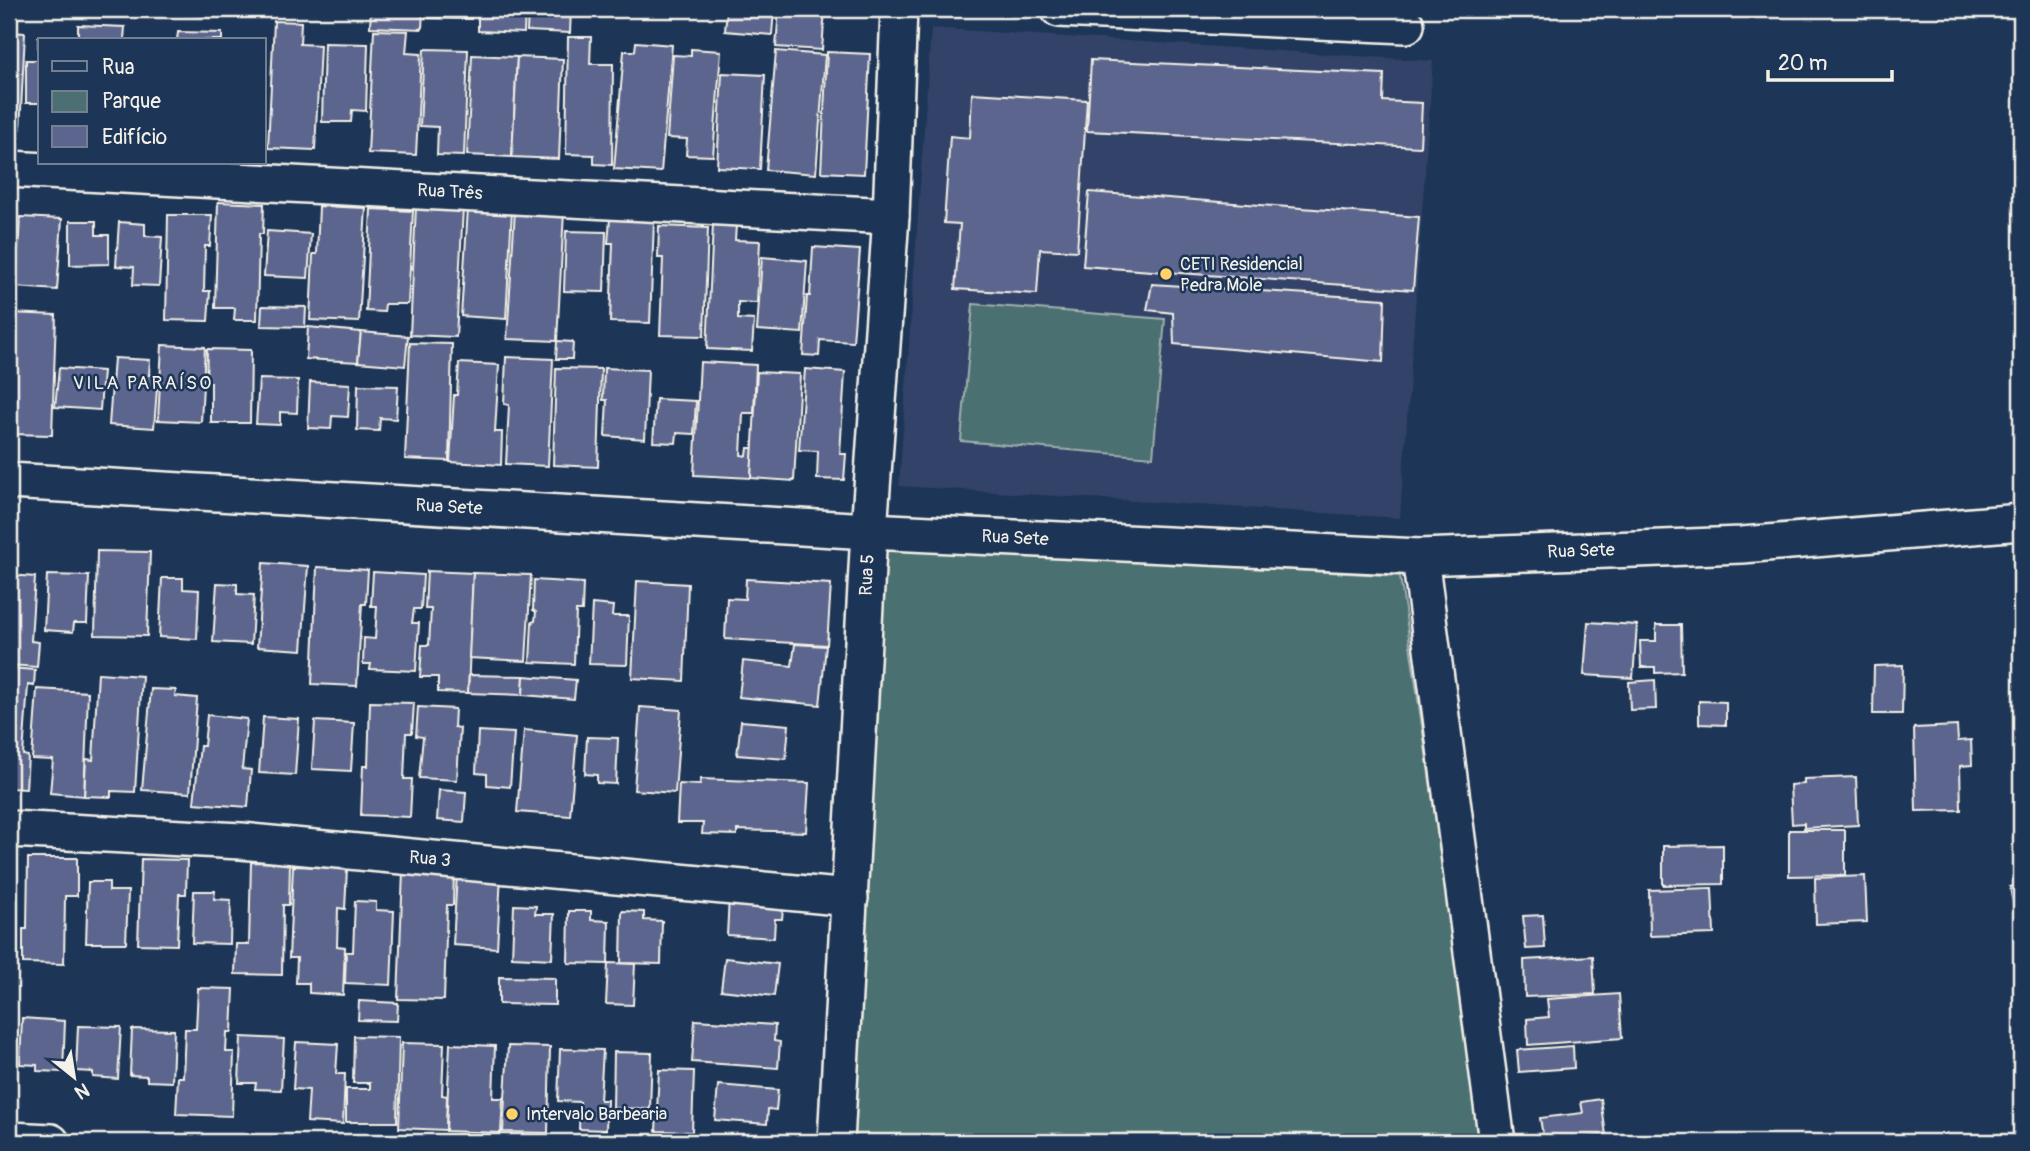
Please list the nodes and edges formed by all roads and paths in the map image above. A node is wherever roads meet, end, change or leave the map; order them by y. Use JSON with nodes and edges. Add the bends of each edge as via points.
{"nodes":[{"id":1,"x":900,"y":9,"type":"edge"},
{"id":2,"x":1059,"y":9,"type":"edge"},
{"id":3,"x":1406,"y":25,"type":"dead end"},
{"id":4,"x":9,"y":169,"type":"edge"},
{"id":5,"x":891,"y":216,"type":"junction"},
{"id":6,"x":9,"y":481,"type":"edge"},
{"id":7,"x":2021,"y":522,"type":"edge"},
{"id":8,"x":869,"y":531,"type":"junction"},
{"id":9,"x":1420,"y":556,"type":"junction"},
{"id":10,"x":9,"y":829,"type":"edge"},
{"id":11,"x":850,"y":898,"type":"junction"},
{"id":12,"x":9,"y":1140,"type":"edge"},
{"id":13,"x":51,"y":1142,"type":"edge"},
{"id":14,"x":836,"y":1142,"type":"edge"},
{"id":15,"x":1497,"y":1142,"type":"edge"}],
"edges":[{"from":1,"to":5,"type":"street","name":"Rua 5"},
{"from":2,"to":3,"type":"street"},
{"from":4,"to":5,"type":"street","name":"Rua Três"},
{"from":5,"to":8,"type":"street","name":"Rua 5"},
{"from":6,"to":8,"type":"street","name":"Rua Sete"},
{"from":7,"to":9,"type":"street","name":"Rua Sete","via":[[1742,545]]},
{"from":8,"to":9,"type":"street","name":"Rua Sete"},
{"from":8,"to":11,"type":"street","name":"Rua 5"},
{"from":9,"to":15,"type":"street"},
{"from":10,"to":11,"type":"street","name":"Rua 3","via":[[241,841]]},
{"from":11,"to":14,"type":"street","name":"Rua 5"},
{"from":12,"to":13,"type":"street"}]}
